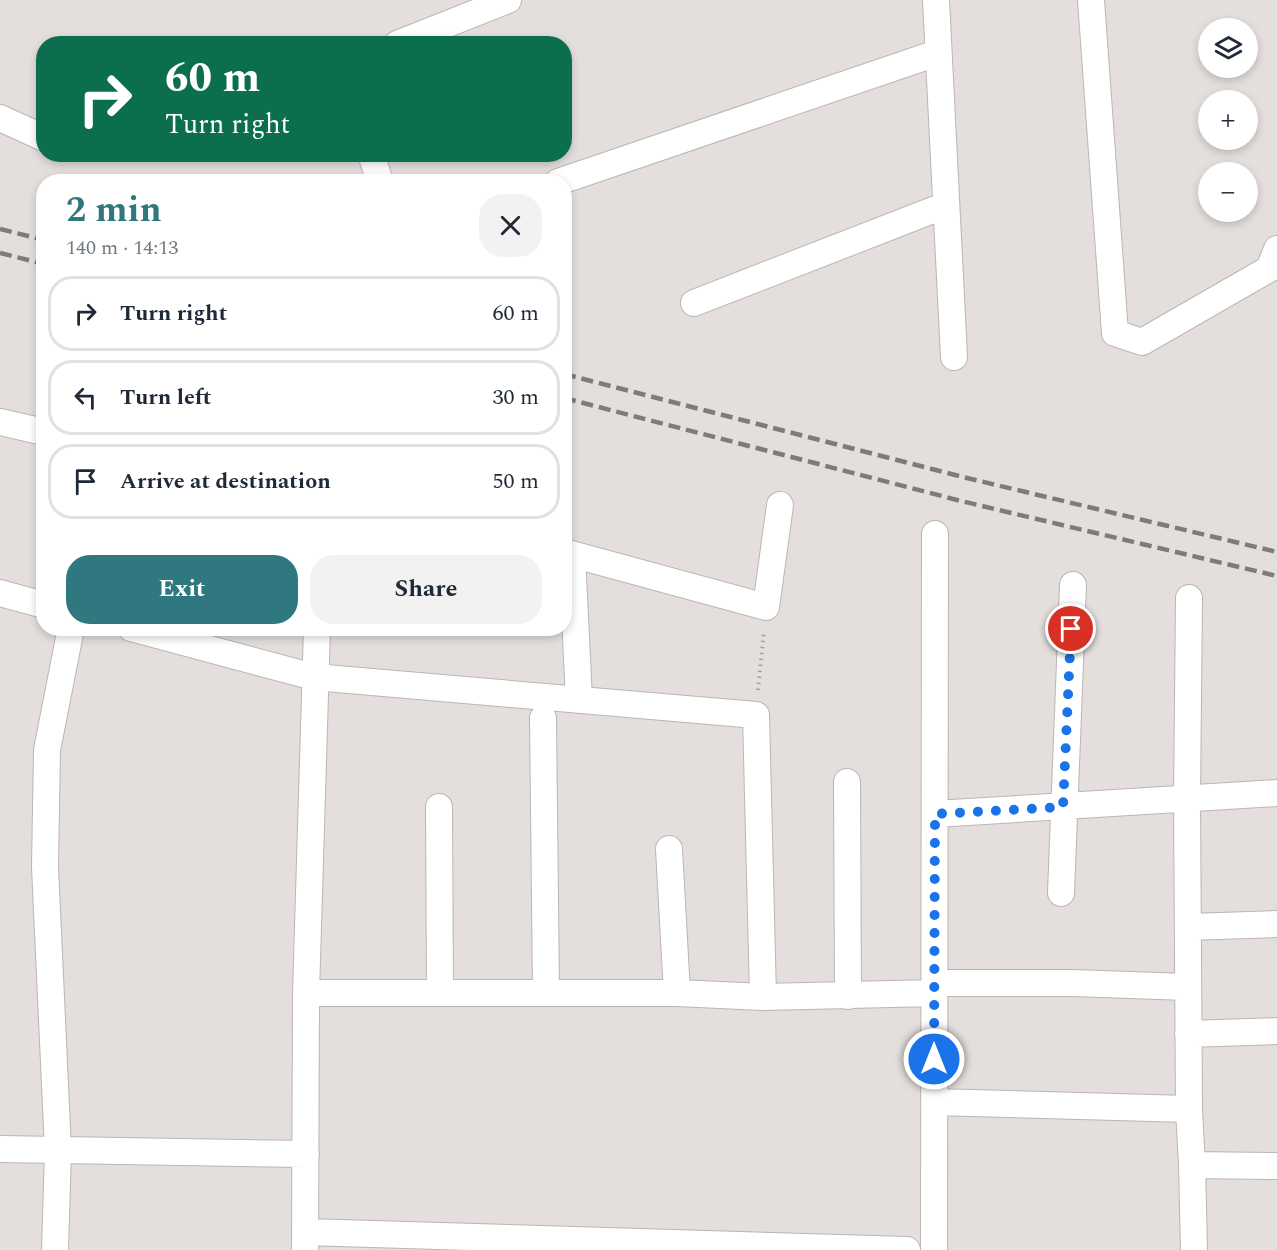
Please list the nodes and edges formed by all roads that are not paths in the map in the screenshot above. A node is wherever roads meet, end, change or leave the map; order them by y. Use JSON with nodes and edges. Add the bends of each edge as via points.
{"nodes":[{"id":1,"x":936,"y":0,"type":"edge"},
{"id":2,"x":1091,"y":0,"type":"edge"},
{"id":3,"x":498,"y":2,"type":"edge"},
{"id":4,"x":416,"y":36,"type":"edge"},
{"id":5,"x":938,"y":53,"type":"junction"},
{"id":6,"x":0,"y":118,"type":"edge"},
{"id":7,"x":36,"y":134,"type":"edge"},
{"id":8,"x":572,"y":177,"type":"edge"},
{"id":9,"x":945,"y":205,"type":"junction"},
{"id":10,"x":1277,"y":249,"type":"edge"},
{"id":11,"x":694,"y":303,"type":"dead end"},
{"id":12,"x":954,"y":357,"type":"dead end"},
{"id":13,"x":0,"y":422,"type":"edge"},
{"id":14,"x":36,"y":430,"type":"edge"},
{"id":15,"x":780,"y":505,"type":"dead end"},
{"id":16,"x":935,"y":534,"type":"dead end"},
{"id":17,"x":572,"y":555,"type":"edge"},
{"id":18,"x":1073,"y":585,"type":"dead end"},
{"id":19,"x":0,"y":594,"type":"edge"},
{"id":20,"x":1189,"y":598,"type":"dead end"},
{"id":21,"x":36,"y":603,"type":"edge"},
{"id":22,"x":572,"y":607,"type":"edge"},
{"id":23,"x":69,"y":636,"type":"edge"},
{"id":24,"x":161,"y":636,"type":"edge"},
{"id":25,"x":317,"y":636,"type":"edge"},
{"id":26,"x":314,"y":677,"type":"junction"},
{"id":27,"x":579,"y":700,"type":"junction"},
{"id":28,"x":543,"y":718,"type":"dead end"},
{"id":29,"x":847,"y":782,"type":"dead end"},
{"id":30,"x":1277,"y":793,"type":"edge"},
{"id":31,"x":1187,"y":799,"type":"junction"},
{"id":32,"x":439,"y":807,"type":"dead end"},
{"id":33,"x":1063,"y":807,"type":"junction"},
{"id":34,"x":935,"y":814,"type":"junction"},
{"id":35,"x":669,"y":849,"type":"dead end"},
{"id":36,"x":1061,"y":893,"type":"dead end"},
{"id":37,"x":1277,"y":924,"type":"edge"},
{"id":38,"x":1188,"y":927,"type":"junction"},
{"id":39,"x":1188,"y":987,"type":"junction"},
{"id":40,"x":935,"y":988,"type":"junction"},
{"id":41,"x":546,"y":992,"type":"junction"},
{"id":42,"x":306,"y":993,"type":"junction"},
{"id":43,"x":440,"y":993,"type":"junction"},
{"id":44,"x":677,"y":993,"type":"junction"},
{"id":45,"x":848,"y":996,"type":"junction"},
{"id":46,"x":763,"y":997,"type":"junction"},
{"id":47,"x":1277,"y":1031,"type":"edge"},
{"id":48,"x":1188,"y":1034,"type":"junction"},
{"id":49,"x":934,"y":1102,"type":"junction"},
{"id":50,"x":1189,"y":1109,"type":"junction"},
{"id":51,"x":0,"y":1149,"type":"edge"},
{"id":52,"x":58,"y":1150,"type":"junction"},
{"id":53,"x":306,"y":1154,"type":"junction"},
{"id":54,"x":1192,"y":1165,"type":"junction"},
{"id":55,"x":1277,"y":1166,"type":"edge"},
{"id":56,"x":305,"y":1241,"type":"edge"},
{"id":57,"x":55,"y":1250,"type":"edge"},
{"id":58,"x":907,"y":1250,"type":"edge"},
{"id":59,"x":934,"y":1250,"type":"edge"},
{"id":60,"x":1194,"y":1250,"type":"edge"}],
"edges":[{"from":1,"to":5,"type":"street"},
{"from":2,"to":10,"type":"street","via":[[1115,333],[1142,342],[1269,269]]},
{"from":3,"to":4,"type":"street"},
{"from":5,"to":8,"type":"street"},
{"from":5,"to":9,"type":"street"},
{"from":6,"to":7,"type":"street"},
{"from":9,"to":11,"type":"street"},
{"from":9,"to":12,"type":"street"},
{"from":13,"to":14,"type":"street"},
{"from":15,"to":17,"type":"street","via":[[766,607]]},
{"from":16,"to":34,"type":"street"},
{"from":18,"to":33,"type":"street"},
{"from":19,"to":21,"type":"street"},
{"from":20,"to":31,"type":"street"},
{"from":22,"to":27,"type":"street"},
{"from":23,"to":52,"type":"street","via":[[47,750],[45,867]]},
{"from":24,"to":26,"type":"street"},
{"from":25,"to":26,"type":"street"},
{"from":26,"to":27,"type":"street"},
{"from":26,"to":42,"type":"street"},
{"from":27,"to":46,"type":"street","via":[[756,715]]},
{"from":28,"to":41,"type":"street"},
{"from":29,"to":45,"type":"street"},
{"from":30,"to":31,"type":"street"},
{"from":31,"to":33,"type":"street"},
{"from":31,"to":38,"type":"street"},
{"from":32,"to":43,"type":"street"},
{"from":33,"to":34,"type":"street"},
{"from":33,"to":36,"type":"street"},
{"from":34,"to":40,"type":"street"},
{"from":35,"to":44,"type":"street"},
{"from":37,"to":38,"type":"street"},
{"from":38,"to":39,"type":"street"},
{"from":39,"to":40,"type":"street","via":[[1072,983]]},
{"from":39,"to":48,"type":"street"},
{"from":40,"to":45,"type":"street"},
{"from":40,"to":49,"type":"street"},
{"from":41,"to":43,"type":"street"},
{"from":41,"to":44,"type":"street"},
{"from":42,"to":43,"type":"street"},
{"from":42,"to":53,"type":"street"},
{"from":44,"to":46,"type":"street"},
{"from":45,"to":46,"type":"street"},
{"from":47,"to":48,"type":"street"},
{"from":48,"to":50,"type":"street"},
{"from":49,"to":50,"type":"street"},
{"from":49,"to":59,"type":"street"},
{"from":50,"to":54,"type":"street"},
{"from":51,"to":52,"type":"street"},
{"from":52,"to":53,"type":"street"},
{"from":52,"to":57,"type":"street"},
{"from":53,"to":56,"type":"street"},
{"from":54,"to":55,"type":"street"},
{"from":54,"to":60,"type":"street"},
{"from":56,"to":58,"type":"street"}]}
